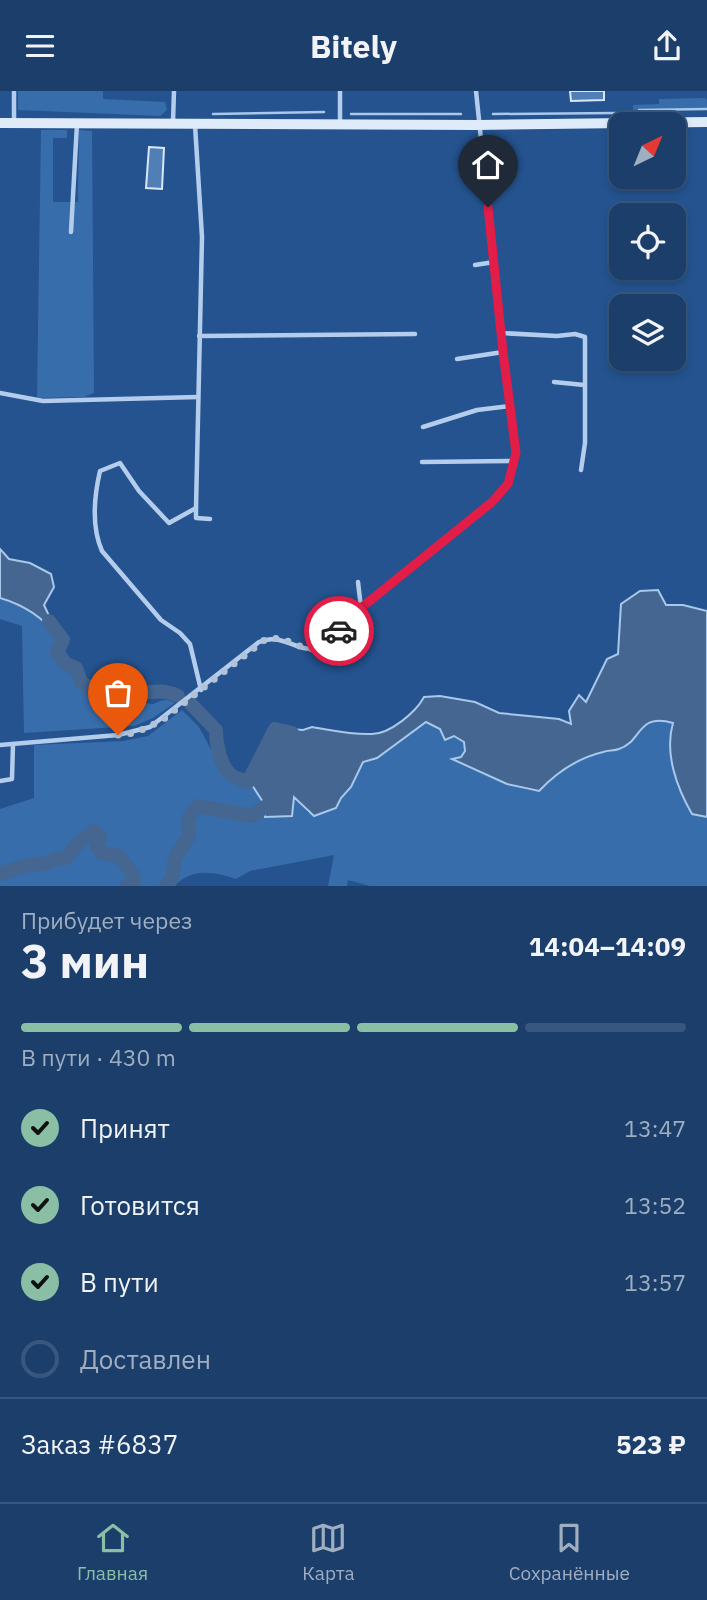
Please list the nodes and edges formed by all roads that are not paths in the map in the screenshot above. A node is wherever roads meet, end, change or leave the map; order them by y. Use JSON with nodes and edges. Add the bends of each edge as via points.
{"nodes":[{"id":1,"x":14,"y":91,"type":"edge"},
{"id":2,"x":174,"y":91,"type":"edge"},
{"id":3,"x":340,"y":91,"type":"edge"},
{"id":4,"x":476,"y":91,"type":"edge"},
{"id":5,"x":0,"y":123,"type":"edge"},
{"id":6,"x":14,"y":123,"type":"junction"},
{"id":7,"x":77,"y":123,"type":"junction"},
{"id":8,"x":707,"y":123,"type":"edge"},
{"id":9,"x":173,"y":124,"type":"junction"},
{"id":10,"x":195,"y":124,"type":"junction"},
{"id":11,"x":340,"y":124,"type":"junction"},
{"id":12,"x":479,"y":125,"type":"junction"},
{"id":13,"x":71,"y":232,"type":"dead end"},
{"id":14,"x":494,"y":262,"type":"junction"},
{"id":15,"x":475,"y":265,"type":"dead end"},
{"id":16,"x":501,"y":333,"type":"junction"},
{"id":17,"x":415,"y":334,"type":"dead end"},
{"id":18,"x":200,"y":336,"type":"junction"},
{"id":19,"x":503,"y":352,"type":"junction"},
{"id":20,"x":457,"y":359,"type":"dead end"},
{"id":21,"x":554,"y":382,"type":"dead end"},
{"id":22,"x":584,"y":385,"type":"junction"},
{"id":23,"x":0,"y":393,"type":"edge"},
{"id":24,"x":198,"y":397,"type":"junction"},
{"id":25,"x":510,"y":406,"type":"junction"},
{"id":26,"x":422,"y":427,"type":"dead end"},
{"id":27,"x":515,"y":461,"type":"junction"},
{"id":28,"x":422,"y":462,"type":"dead end"},
{"id":29,"x":581,"y":470,"type":"dead end"},
{"id":30,"x":195,"y":508,"type":"junction"},
{"id":31,"x":210,"y":519,"type":"dead end"},
{"id":32,"x":358,"y":582,"type":"dead end"},
{"id":33,"x":361,"y":608,"type":"junction"},
{"id":34,"x":201,"y":690,"type":"junction"},
{"id":35,"x":13,"y":744,"type":"junction"},
{"id":36,"x":0,"y":745,"type":"edge"},
{"id":37,"x":0,"y":781,"type":"edge"}],
"edges":[{"from":1,"to":6,"type":"lane"},
{"from":2,"to":9,"type":"lane"},
{"from":3,"to":11,"type":"lane"},
{"from":4,"to":12,"type":"lane"},
{"from":5,"to":6,"type":"street"},
{"from":6,"to":7,"type":"street"},
{"from":7,"to":9,"type":"street"},
{"from":7,"to":13,"type":"lane"},
{"from":8,"to":12,"type":"street"},
{"from":9,"to":10,"type":"street"},
{"from":10,"to":11,"type":"street"},
{"from":10,"to":18,"type":"lane","via":[[202,237]]},
{"from":11,"to":12,"type":"street"},
{"from":12,"to":14,"type":"lane"},
{"from":14,"to":15,"type":"lane"},
{"from":14,"to":16,"type":"lane"},
{"from":16,"to":19,"type":"lane"},
{"from":16,"to":22,"type":"lane","via":[[585,337]]},
{"from":17,"to":18,"type":"lane"},
{"from":18,"to":24,"type":"lane"},
{"from":19,"to":20,"type":"lane"},
{"from":19,"to":25,"type":"lane"},
{"from":21,"to":22,"type":"lane"},
{"from":22,"to":29,"type":"lane"},
{"from":23,"to":24,"type":"lane","via":[[43,401]]},
{"from":24,"to":30,"type":"lane"},
{"from":25,"to":26,"type":"lane","via":[[477,410]]},
{"from":25,"to":27,"type":"lane"},
{"from":27,"to":28,"type":"lane"},
{"from":27,"to":33,"type":"lane","via":[[508,484],[492,502]]},
{"from":30,"to":31,"type":"lane","via":[[196,518]]},
{"from":30,"to":34,"type":"lane","via":[[169,523],[120,463],[100,471],[94,496],[102,551],[161,620],[187,638]]},
{"from":32,"to":33,"type":"lane"},
{"from":33,"to":34,"type":"lane","via":[[322,647],[315,650],[267,638]]},
{"from":34,"to":35,"type":"lane","via":[[161,721],[135,733]]},
{"from":35,"to":36,"type":"lane"},
{"from":35,"to":37,"type":"lane","via":[[12,779]]}]}
